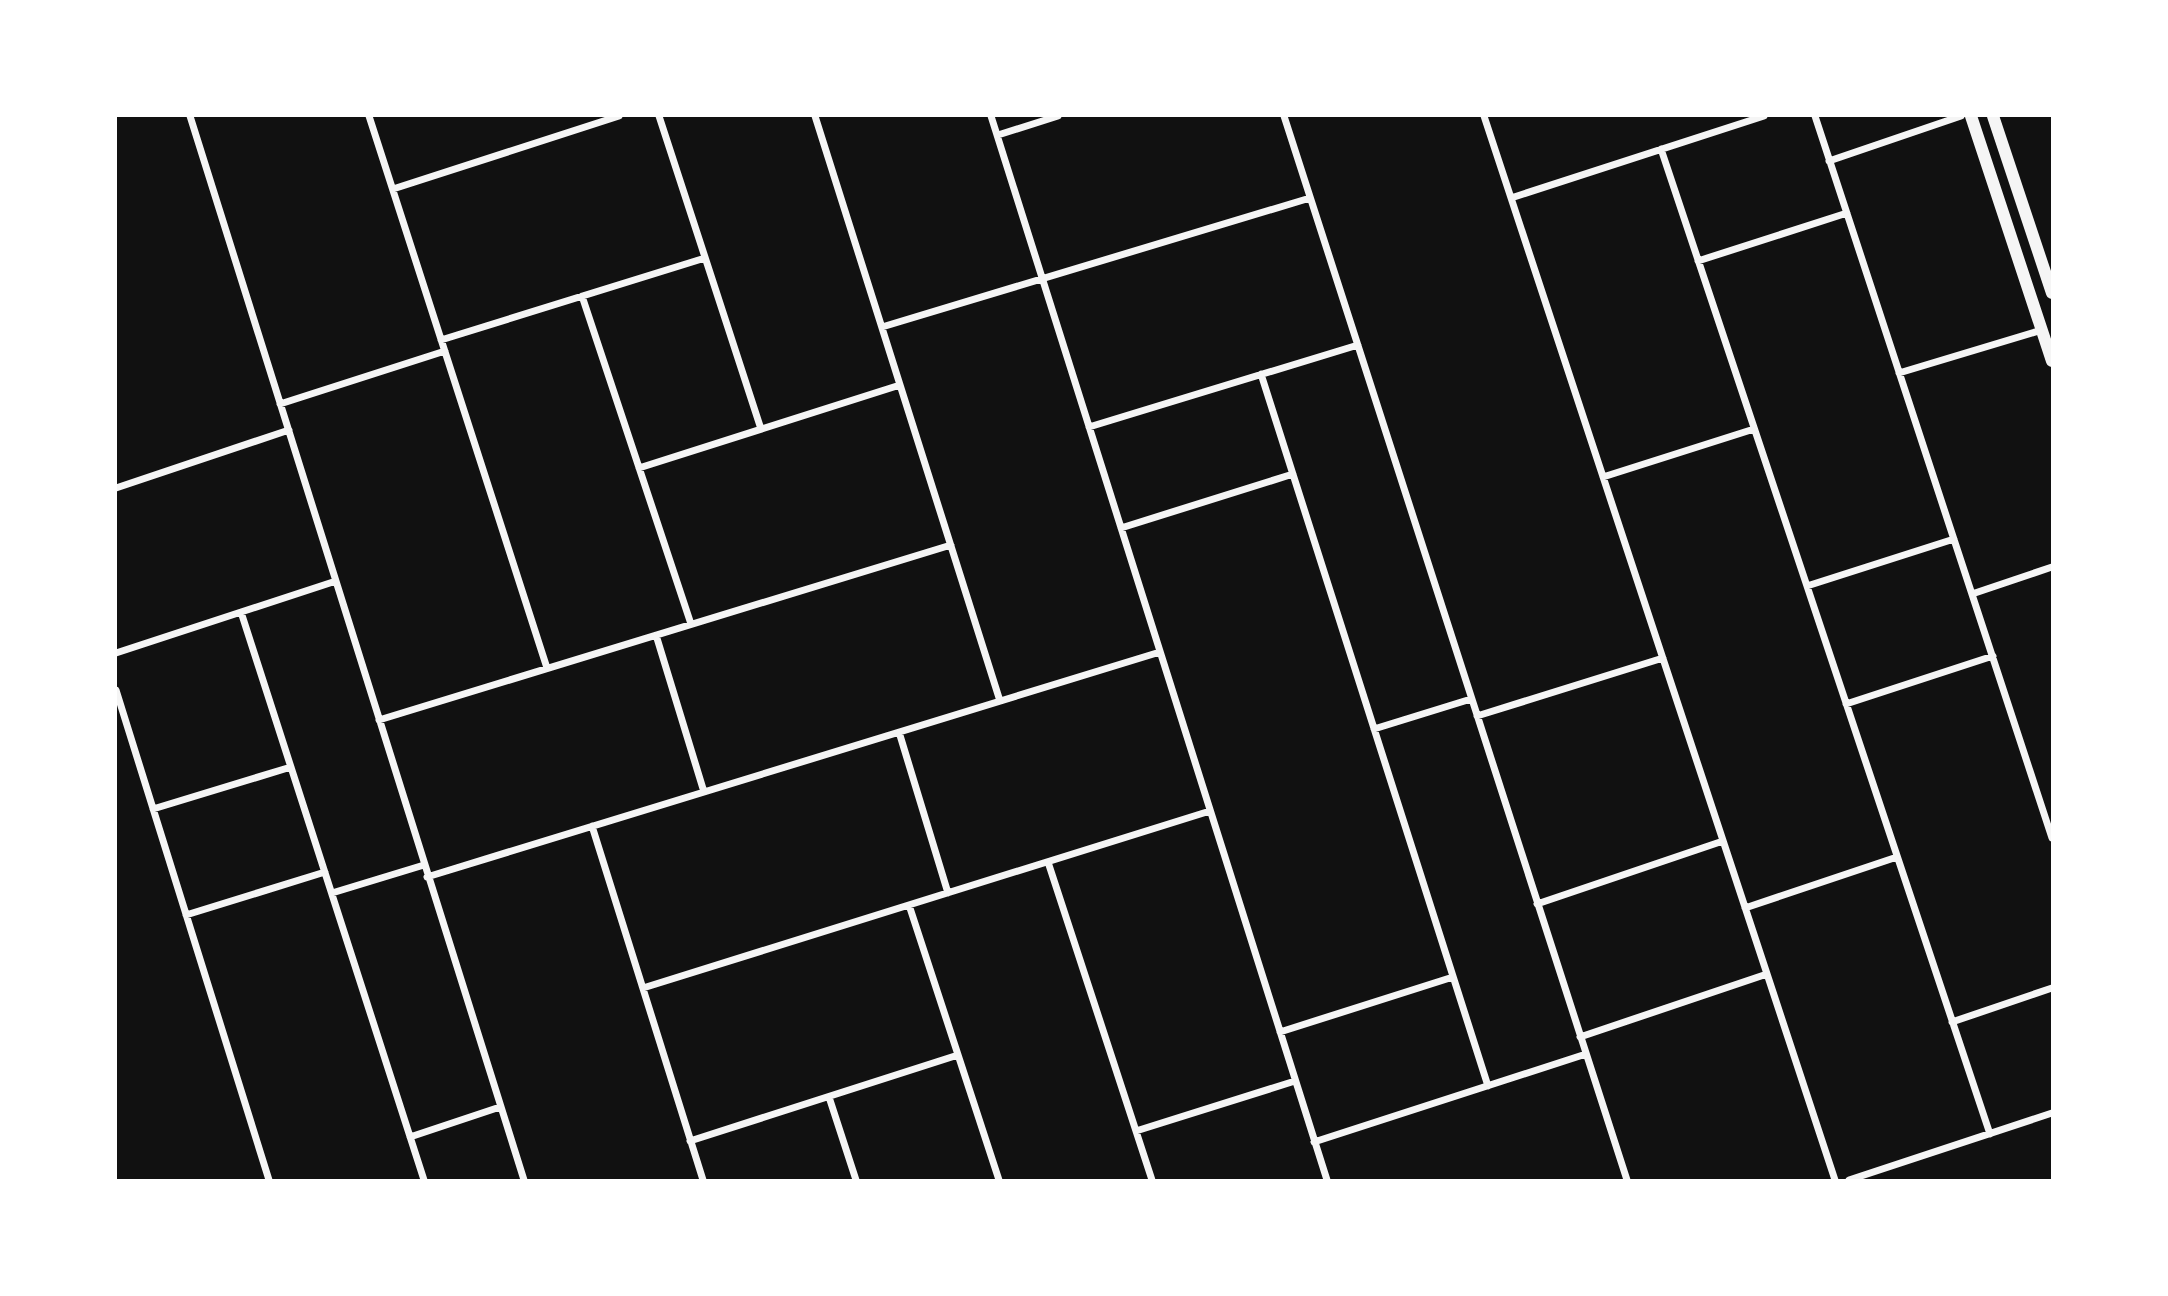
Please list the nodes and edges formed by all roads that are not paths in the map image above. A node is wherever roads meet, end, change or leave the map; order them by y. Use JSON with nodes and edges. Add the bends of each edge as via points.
{"nodes":[{"id":1,"x":190,"y":116,"type":"edge"},
{"id":2,"x":369,"y":116,"type":"edge"},
{"id":3,"x":619,"y":116,"type":"edge"},
{"id":4,"x":659,"y":116,"type":"edge"},
{"id":5,"x":815,"y":116,"type":"edge"},
{"id":6,"x":991,"y":116,"type":"edge"},
{"id":7,"x":1058,"y":116,"type":"edge"},
{"id":8,"x":1284,"y":116,"type":"edge"},
{"id":9,"x":1484,"y":116,"type":"edge"},
{"id":10,"x":1765,"y":116,"type":"edge"},
{"id":11,"x":1815,"y":116,"type":"edge"},
{"id":12,"x":1961,"y":116,"type":"edge"},
{"id":13,"x":1972,"y":116,"type":"edge"},
{"id":14,"x":1993,"y":116,"type":"edge"},
{"id":15,"x":998,"y":135,"type":"junction"},
{"id":16,"x":1661,"y":149,"type":"junction"},
{"id":17,"x":1829,"y":160,"type":"junction"},
{"id":18,"x":393,"y":188,"type":"junction"},
{"id":19,"x":1310,"y":198,"type":"junction"},
{"id":20,"x":1511,"y":198,"type":"junction"},
{"id":21,"x":1847,"y":213,"type":"junction"},
{"id":22,"x":705,"y":258,"type":"junction"},
{"id":23,"x":1698,"y":261,"type":"junction"},
{"id":24,"x":1043,"y":278,"type":"junction"},
{"id":25,"x":2053,"y":293,"type":"edge"},
{"id":26,"x":582,"y":296,"type":"junction"},
{"id":27,"x":882,"y":327,"type":"junction"},
{"id":28,"x":2042,"y":330,"type":"junction"},
{"id":29,"x":442,"y":340,"type":"junction"},
{"id":30,"x":1358,"y":345,"type":"junction"},
{"id":31,"x":445,"y":351,"type":"junction"},
{"id":32,"x":2053,"y":361,"type":"edge"},
{"id":33,"x":1899,"y":373,"type":"junction"},
{"id":34,"x":1262,"y":374,"type":"junction"},
{"id":35,"x":900,"y":385,"type":"junction"},
{"id":36,"x":281,"y":404,"type":"junction"},
{"id":37,"x":1089,"y":427,"type":"junction"},
{"id":38,"x":761,"y":429,"type":"junction"},
{"id":39,"x":1754,"y":429,"type":"junction"},
{"id":40,"x":289,"y":430,"type":"junction"},
{"id":41,"x":639,"y":468,"type":"junction"},
{"id":42,"x":1293,"y":474,"type":"junction"},
{"id":43,"x":1603,"y":477,"type":"junction"},
{"id":44,"x":116,"y":488,"type":"edge"},
{"id":45,"x":1121,"y":528,"type":"junction"},
{"id":46,"x":1954,"y":539,"type":"junction"},
{"id":47,"x":951,"y":545,"type":"junction"},
{"id":48,"x":2053,"y":567,"type":"edge"},
{"id":49,"x":336,"y":581,"type":"junction"},
{"id":50,"x":1807,"y":586,"type":"junction"},
{"id":51,"x":1972,"y":594,"type":"junction"},
{"id":52,"x":242,"y":612,"type":"junction"},
{"id":53,"x":691,"y":624,"type":"junction"},
{"id":54,"x":656,"y":635,"type":"junction"},
{"id":55,"x":1160,"y":652,"type":"junction"},
{"id":56,"x":116,"y":653,"type":"edge"},
{"id":57,"x":1993,"y":656,"type":"junction"},
{"id":58,"x":1663,"y":658,"type":"junction"},
{"id":59,"x":547,"y":668,"type":"junction"},
{"id":60,"x":116,"y":690,"type":"edge"},
{"id":61,"x":1471,"y":699,"type":"junction"},
{"id":62,"x":1000,"y":702,"type":"junction"},
{"id":63,"x":1846,"y":704,"type":"junction"},
{"id":64,"x":1476,"y":716,"type":"junction"},
{"id":65,"x":379,"y":720,"type":"junction"},
{"id":66,"x":1374,"y":729,"type":"junction"},
{"id":67,"x":899,"y":732,"type":"junction"},
{"id":68,"x":291,"y":767,"type":"junction"},
{"id":69,"x":704,"y":792,"type":"junction"},
{"id":70,"x":2053,"y":807,"type":"edge"},
{"id":71,"x":153,"y":809,"type":"junction"},
{"id":72,"x":2043,"y":810,"type":"junction"},
{"id":73,"x":1210,"y":811,"type":"junction"},
{"id":74,"x":592,"y":826,"type":"junction"},
{"id":75,"x":2053,"y":838,"type":"edge"},
{"id":76,"x":1723,"y":841,"type":"junction"},
{"id":77,"x":1897,"y":857,"type":"junction"},
{"id":78,"x":1048,"y":862,"type":"junction"},
{"id":79,"x":424,"y":865,"type":"junction"},
{"id":80,"x":325,"y":872,"type":"junction"},
{"id":81,"x":427,"y":877,"type":"junction"},
{"id":82,"x":948,"y":893,"type":"junction"},
{"id":83,"x":332,"y":894,"type":"junction"},
{"id":84,"x":1537,"y":904,"type":"junction"},
{"id":85,"x":909,"y":905,"type":"junction"},
{"id":86,"x":1745,"y":908,"type":"junction"},
{"id":87,"x":186,"y":915,"type":"junction"},
{"id":88,"x":1767,"y":974,"type":"junction"},
{"id":89,"x":1453,"y":977,"type":"junction"},
{"id":90,"x":643,"y":988,"type":"junction"},
{"id":91,"x":2053,"y":988,"type":"edge"},
{"id":92,"x":1952,"y":1022,"type":"junction"},
{"id":93,"x":1280,"y":1032,"type":"junction"},
{"id":94,"x":1580,"y":1037,"type":"junction"},
{"id":95,"x":1586,"y":1054,"type":"junction"},
{"id":96,"x":958,"y":1055,"type":"junction"},
{"id":97,"x":1296,"y":1081,"type":"junction"},
{"id":98,"x":1488,"y":1086,"type":"junction"},
{"id":99,"x":829,"y":1097,"type":"junction"},
{"id":100,"x":500,"y":1107,"type":"junction"},
{"id":101,"x":2053,"y":1113,"type":"edge"},
{"id":102,"x":1136,"y":1131,"type":"junction"},
{"id":103,"x":1990,"y":1134,"type":"junction"},
{"id":104,"x":410,"y":1137,"type":"junction"},
{"id":105,"x":691,"y":1141,"type":"junction"},
{"id":106,"x":1314,"y":1142,"type":"junction"},
{"id":107,"x":270,"y":1181,"type":"edge"},
{"id":108,"x":424,"y":1181,"type":"edge"},
{"id":109,"x":524,"y":1181,"type":"edge"},
{"id":110,"x":703,"y":1181,"type":"edge"},
{"id":111,"x":856,"y":1181,"type":"edge"},
{"id":112,"x":999,"y":1181,"type":"edge"},
{"id":113,"x":1152,"y":1181,"type":"edge"},
{"id":114,"x":1327,"y":1181,"type":"edge"},
{"id":115,"x":1627,"y":1181,"type":"edge"},
{"id":116,"x":1835,"y":1181,"type":"edge"},
{"id":117,"x":1849,"y":1181,"type":"edge"}],
"edges":[{"from":1,"to":36,"type":"street"},
{"from":2,"to":18,"type":"street"},
{"from":3,"to":18,"type":"street"},
{"from":4,"to":22,"type":"street"},
{"from":5,"to":27,"type":"street"},
{"from":6,"to":15,"type":"street"},
{"from":7,"to":15,"type":"street"},
{"from":8,"to":19,"type":"street"},
{"from":9,"to":20,"type":"street"},
{"from":10,"to":16,"type":"street"},
{"from":11,"to":17,"type":"street"},
{"from":12,"to":17,"type":"street"},
{"from":13,"to":28,"type":"street"},
{"from":14,"to":25,"type":"street"},
{"from":15,"to":24,"type":"street"},
{"from":16,"to":20,"type":"street"},
{"from":16,"to":23,"type":"street"},
{"from":17,"to":21,"type":"street"},
{"from":18,"to":29,"type":"street"},
{"from":19,"to":24,"type":"street"},
{"from":19,"to":30,"type":"street"},
{"from":20,"to":43,"type":"street"},
{"from":21,"to":23,"type":"street"},
{"from":21,"to":33,"type":"street"},
{"from":22,"to":26,"type":"street"},
{"from":22,"to":38,"type":"street"},
{"from":23,"to":39,"type":"street"},
{"from":24,"to":27,"type":"street"},
{"from":24,"to":37,"type":"street"},
{"from":26,"to":29,"type":"street"},
{"from":26,"to":41,"type":"street"},
{"from":27,"to":35,"type":"street"},
{"from":28,"to":32,"type":"street"},
{"from":28,"to":33,"type":"street"},
{"from":29,"to":31,"type":"street"},
{"from":30,"to":34,"type":"street"},
{"from":30,"to":61,"type":"street"},
{"from":31,"to":36,"type":"street"},
{"from":31,"to":59,"type":"street"},
{"from":33,"to":46,"type":"street"},
{"from":34,"to":37,"type":"street"},
{"from":34,"to":42,"type":"street"},
{"from":35,"to":38,"type":"street"},
{"from":35,"to":47,"type":"street"},
{"from":36,"to":40,"type":"street"},
{"from":37,"to":45,"type":"street"},
{"from":38,"to":41,"type":"street"},
{"from":39,"to":43,"type":"street"},
{"from":39,"to":50,"type":"street"},
{"from":40,"to":44,"type":"street"},
{"from":40,"to":49,"type":"street"},
{"from":41,"to":53,"type":"street"},
{"from":42,"to":45,"type":"street"},
{"from":42,"to":66,"type":"street"},
{"from":43,"to":58,"type":"street"},
{"from":45,"to":55,"type":"street"},
{"from":46,"to":50,"type":"street"},
{"from":46,"to":51,"type":"street"},
{"from":47,"to":53,"type":"street"},
{"from":47,"to":62,"type":"street"},
{"from":48,"to":51,"type":"street"},
{"from":49,"to":52,"type":"street"},
{"from":49,"to":65,"type":"street"},
{"from":50,"to":63,"type":"street"},
{"from":51,"to":57,"type":"street"},
{"from":52,"to":56,"type":"street"},
{"from":52,"to":68,"type":"street"},
{"from":53,"to":54,"type":"street"},
{"from":54,"to":59,"type":"street"},
{"from":54,"to":69,"type":"street"},
{"from":55,"to":62,"type":"street"},
{"from":55,"to":73,"type":"street"},
{"from":57,"to":63,"type":"street"},
{"from":57,"to":72,"type":"street"},
{"from":58,"to":64,"type":"street"},
{"from":58,"to":76,"type":"street"},
{"from":59,"to":65,"type":"street"},
{"from":60,"to":71,"type":"street"},
{"from":61,"to":64,"type":"street"},
{"from":61,"to":66,"type":"street"},
{"from":62,"to":67,"type":"street"},
{"from":63,"to":77,"type":"street"},
{"from":64,"to":84,"type":"street"},
{"from":65,"to":79,"type":"street"},
{"from":66,"to":89,"type":"street"},
{"from":67,"to":69,"type":"street"},
{"from":67,"to":82,"type":"street"},
{"from":68,"to":71,"type":"street"},
{"from":68,"to":80,"type":"street"},
{"from":69,"to":74,"type":"street"},
{"from":70,"to":72,"type":"street"},
{"from":71,"to":87,"type":"street"},
{"from":72,"to":75,"type":"street"},
{"from":73,"to":78,"type":"street"},
{"from":73,"to":93,"type":"street"},
{"from":74,"to":81,"type":"street"},
{"from":74,"to":90,"type":"street"},
{"from":76,"to":84,"type":"street"},
{"from":76,"to":86,"type":"street"},
{"from":77,"to":86,"type":"street"},
{"from":77,"to":92,"type":"street"},
{"from":78,"to":82,"type":"street"},
{"from":78,"to":102,"type":"street"},
{"from":79,"to":81,"type":"street"},
{"from":79,"to":83,"type":"street"},
{"from":80,"to":83,"type":"street"},
{"from":80,"to":87,"type":"street"},
{"from":81,"to":100,"type":"street"},
{"from":82,"to":85,"type":"street"},
{"from":83,"to":104,"type":"street"},
{"from":84,"to":94,"type":"street"},
{"from":85,"to":90,"type":"street"},
{"from":85,"to":96,"type":"street"},
{"from":86,"to":88,"type":"street"},
{"from":87,"to":107,"type":"street"},
{"from":88,"to":94,"type":"street"},
{"from":88,"to":116,"type":"street"},
{"from":89,"to":93,"type":"street"},
{"from":89,"to":98,"type":"street"},
{"from":90,"to":105,"type":"street"},
{"from":91,"to":92,"type":"street"},
{"from":92,"to":103,"type":"street"},
{"from":93,"to":97,"type":"street"},
{"from":94,"to":95,"type":"street"},
{"from":95,"to":98,"type":"street"},
{"from":95,"to":115,"type":"street"},
{"from":96,"to":99,"type":"street"},
{"from":96,"to":112,"type":"street"},
{"from":97,"to":102,"type":"street"},
{"from":97,"to":106,"type":"street"},
{"from":98,"to":106,"type":"street"},
{"from":99,"to":105,"type":"street"},
{"from":99,"to":111,"type":"street"},
{"from":100,"to":104,"type":"street"},
{"from":100,"to":109,"type":"street"},
{"from":101,"to":103,"type":"street"},
{"from":102,"to":113,"type":"street"},
{"from":103,"to":117,"type":"street"},
{"from":104,"to":108,"type":"street"},
{"from":105,"to":110,"type":"street"},
{"from":106,"to":114,"type":"street"}]}
